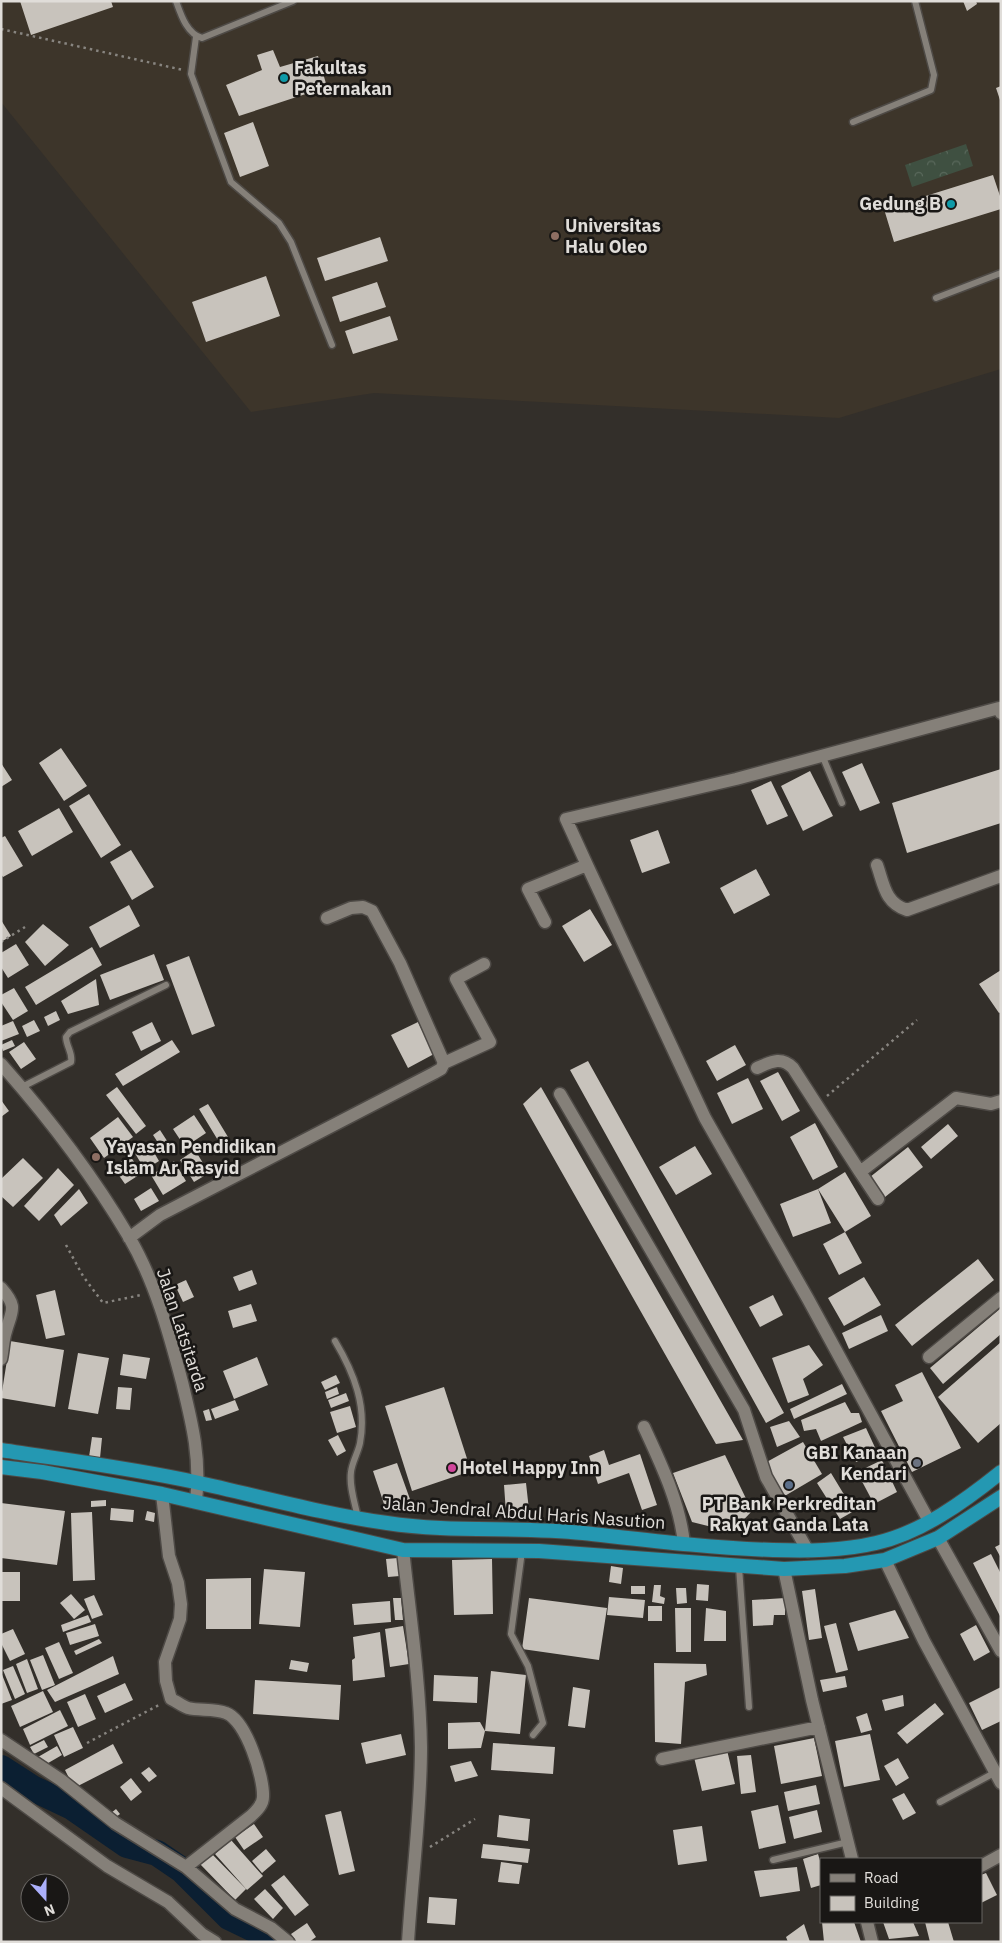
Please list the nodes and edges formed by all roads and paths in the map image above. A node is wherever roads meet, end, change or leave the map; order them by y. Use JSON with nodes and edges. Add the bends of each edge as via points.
{"nodes":[{"id":1,"x":176,"y":1,"type":"edge"},
{"id":2,"x":293,"y":1,"type":"edge"},
{"id":3,"x":914,"y":1,"type":"edge"},
{"id":4,"x":1,"y":29,"type":"edge"},
{"id":5,"x":196,"y":37,"type":"junction"},
{"id":6,"x":191,"y":74,"type":"junction"},
{"id":7,"x":853,"y":122,"type":"dead end"},
{"id":8,"x":1001,"y":274,"type":"edge"},
{"id":9,"x":936,"y":298,"type":"dead end"},
{"id":10,"x":332,"y":345,"type":"dead end"},
{"id":11,"x":1000,"y":710,"type":"edge"},
{"id":12,"x":822,"y":755,"type":"junction"},
{"id":13,"x":842,"y":802,"type":"dead end"},
{"id":14,"x":587,"y":865,"type":"junction"},
{"id":15,"x":877,"y":865,"type":"dead end"},
{"id":16,"x":1001,"y":876,"type":"edge"},
{"id":17,"x":327,"y":918,"type":"dead end"},
{"id":18,"x":545,"y":922,"type":"dead end"},
{"id":19,"x":25,"y":926,"type":"dead end"},
{"id":20,"x":1,"y":942,"type":"edge"},
{"id":21,"x":484,"y":964,"type":"dead end"},
{"id":22,"x":166,"y":985,"type":"dead end"},
{"id":23,"x":917,"y":1020,"type":"dead end"},
{"id":24,"x":444,"y":1063,"type":"junction"},
{"id":25,"x":1,"y":1064,"type":"edge"},
{"id":26,"x":757,"y":1068,"type":"dead end"},
{"id":27,"x":22,"y":1087,"type":"junction"},
{"id":28,"x":560,"y":1094,"type":"dead end"},
{"id":29,"x":1001,"y":1101,"type":"edge"},
{"id":30,"x":820,"y":1108,"type":"junction"},
{"id":31,"x":860,"y":1172,"type":"junction"},
{"id":32,"x":878,"y":1199,"type":"dead end"},
{"id":33,"x":129,"y":1238,"type":"junction"},
{"id":34,"x":66,"y":1245,"type":"dead end"},
{"id":35,"x":1,"y":1288,"type":"edge"},
{"id":36,"x":154,"y":1291,"type":"junction"},
{"id":37,"x":1001,"y":1298,"type":"edge"},
{"id":38,"x":335,"y":1341,"type":"dead end"},
{"id":39,"x":929,"y":1357,"type":"dead end"},
{"id":40,"x":1,"y":1359,"type":"edge"},
{"id":41,"x":644,"y":1427,"type":"dead end"},
{"id":42,"x":1,"y":1450,"type":"edge"},
{"id":43,"x":1,"y":1467,"type":"edge"},
{"id":44,"x":1001,"y":1472,"type":"edge"},
{"id":45,"x":198,"y":1482,"type":"junction"},
{"id":46,"x":162,"y":1494,"type":"junction"},
{"id":47,"x":1001,"y":1498,"type":"edge"},
{"id":48,"x":196,"y":1501,"type":"junction"},
{"id":49,"x":358,"y":1519,"type":"junction"},
{"id":50,"x":929,"y":1521,"type":"junction"},
{"id":51,"x":938,"y":1538,"type":"junction"},
{"id":52,"x":684,"y":1544,"type":"junction"},
{"id":53,"x":403,"y":1550,"type":"junction"},
{"id":54,"x":522,"y":1550,"type":"junction"},
{"id":55,"x":808,"y":1551,"type":"junction"},
{"id":56,"x":885,"y":1560,"type":"junction"},
{"id":57,"x":739,"y":1567,"type":"junction"},
{"id":58,"x":784,"y":1569,"type":"junction"},
{"id":59,"x":1001,"y":1651,"type":"edge"},
{"id":60,"x":171,"y":1698,"type":"junction"},
{"id":61,"x":749,"y":1707,"type":"dead end"},
{"id":62,"x":819,"y":1727,"type":"junction"},
{"id":63,"x":533,"y":1735,"type":"dead end"},
{"id":64,"x":1,"y":1740,"type":"edge"},
{"id":65,"x":87,"y":1743,"type":"dead end"},
{"id":66,"x":662,"y":1760,"type":"dead end"},
{"id":67,"x":998,"y":1778,"type":"edge"},
{"id":68,"x":1,"y":1788,"type":"edge"},
{"id":69,"x":940,"y":1802,"type":"dead end"},
{"id":70,"x":475,"y":1819,"type":"dead end"},
{"id":71,"x":848,"y":1842,"type":"junction"},
{"id":72,"x":417,"y":1850,"type":"junction"},
{"id":73,"x":1001,"y":1855,"type":"edge"},
{"id":74,"x":852,"y":1858,"type":"edge"},
{"id":75,"x":773,"y":1860,"type":"dead end"},
{"id":76,"x":982,"y":1865,"type":"edge"},
{"id":77,"x":186,"y":1867,"type":"junction"},
{"id":78,"x":867,"y":1923,"type":"edge"},
{"id":79,"x":215,"y":1942,"type":"edge"},
{"id":80,"x":288,"y":1942,"type":"edge"},
{"id":81,"x":408,"y":1942,"type":"edge"},
{"id":82,"x":872,"y":1942,"type":"edge"}],
"edges":[{"from":1,"to":5,"type":"lane"},
{"from":2,"to":5,"type":"lane","via":[[202,38]]},
{"from":3,"to":7,"type":"lane","via":[[934,75],[931,90]]},
{"from":4,"to":6,"type":"path"},
{"from":5,"to":6,"type":"lane"},
{"from":6,"to":10,"type":"lane","via":[[231,182],[279,222],[291,242]]},
{"from":8,"to":9,"type":"lane"},
{"from":11,"to":12,"type":"street"},
{"from":12,"to":13,"type":"lane"},
{"from":12,"to":14,"type":"street","via":[[736,780],[566,819]]},
{"from":14,"to":18,"type":"street","via":[[528,889]]},
{"from":14,"to":50,"type":"street","via":[[705,1118]]},
{"from":15,"to":16,"type":"street","via":[[888,895],[896,906],[907,910]]},
{"from":17,"to":24,"type":"street","via":[[351,908],[363,907],[372,911],[400,964]]},
{"from":19,"to":20,"type":"path"},
{"from":21,"to":24,"type":"street","via":[[456,979],[490,1042]]},
{"from":22,"to":27,"type":"lane","via":[[70,1032],[66,1042],[72,1057],[70,1062]]},
{"from":23,"to":30,"type":"path","via":[[823,1100]]},
{"from":24,"to":33,"type":"street","via":[[434,1073],[160,1215]]},
{"from":25,"to":27,"type":"street","name":"Jalan Latsitarda"},
{"from":26,"to":30,"type":"street","via":[[771,1062],[786,1061]]},
{"from":27,"to":33,"type":"street","name":"Jalan Latsitarda","via":[[67,1145]]},
{"from":28,"to":55,"type":"street","via":[[744,1410],[766,1477]]},
{"from":29,"to":31,"type":"street","via":[[992,1104],[956,1098]]},
{"from":30,"to":31,"type":"street"},
{"from":31,"to":32,"type":"street"},
{"from":33,"to":36,"type":"street","name":"Jalan Latsitarda"},
{"from":34,"to":36,"type":"path","via":[[103,1303]]},
{"from":35,"to":40,"type":"street","via":[[10,1298],[13,1313],[4,1337]]},
{"from":36,"to":45,"type":"street","name":"Jalan Latsitarda","via":[[175,1354],[197,1443]]},
{"from":37,"to":39,"type":"street"},
{"from":38,"to":49,"type":"lane","via":[[357,1385],[361,1403],[362,1429],[351,1472]]},
{"from":41,"to":52,"type":"street","via":[[670,1486]]},
{"from":42,"to":45,"type":"highway","name":"Jalan Jendral Abdul Haris Nasution"},
{"from":43,"to":46,"type":"highway","name":"Jalan Jendral Abdul Haris Nasution"},
{"from":44,"to":50,"type":"highway","name":"Jalan Jendral Abdul Haris Nasution"},
{"from":45,"to":48,"type":"street","name":"Jalan Latsitarda"},
{"from":45,"to":49,"type":"highway","name":"Jalan Jendral Abdul Haris Nasution"},
{"from":46,"to":48,"type":"highway","name":"Jalan Jendral Abdul Haris Nasution"},
{"from":46,"to":60,"type":"street","via":[[169,1556],[181,1604],[180,1619],[166,1662],[166,1681]]},
{"from":47,"to":51,"type":"highway","name":"Jalan Jendral Abdul Haris Nasution"},
{"from":48,"to":53,"type":"highway","name":"Jalan Jendral Abdul Haris Nasution"},
{"from":49,"to":52,"type":"highway","name":"Jalan Jendral Abdul Haris Nasution","via":[[431,1529],[574,1532]]},
{"from":50,"to":55,"type":"highway","name":"Jalan Jendral Abdul Haris Nasution","via":[[878,1543]]},
{"from":51,"to":56,"type":"highway","name":"Jalan Jendral Abdul Haris Nasution"},
{"from":51,"to":59,"type":"street"},
{"from":52,"to":55,"type":"highway","name":"Jalan Jendral Abdul Haris Nasution"},
{"from":53,"to":54,"type":"highway","name":"Jalan Jendral Abdul Haris Nasution"},
{"from":53,"to":72,"type":"street","via":[[420,1738]]},
{"from":54,"to":57,"type":"highway","name":"Jalan Jendral Abdul Haris Nasution"},
{"from":54,"to":63,"type":"lane","via":[[511,1634],[528,1666],[543,1723]]},
{"from":56,"to":58,"type":"highway","name":"Jalan Jendral Abdul Haris Nasution"},
{"from":56,"to":67,"type":"street"},
{"from":57,"to":58,"type":"highway","name":"Jalan Jendral Abdul Haris Nasution"},
{"from":57,"to":61,"type":"lane"},
{"from":58,"to":62,"type":"street"},
{"from":60,"to":65,"type":"path"},
{"from":60,"to":77,"type":"street","via":[[188,1708],[226,1712],[236,1719],[244,1728],[252,1749],[264,1798],[251,1816]]},
{"from":62,"to":66,"type":"street"},
{"from":62,"to":71,"type":"street"},
{"from":64,"to":77,"type":"street","via":[[61,1780],[115,1822]]},
{"from":67,"to":69,"type":"lane"},
{"from":68,"to":79,"type":"street","via":[[107,1866],[168,1902]]},
{"from":70,"to":72,"type":"path","via":[[425,1850]]},
{"from":71,"to":74,"type":"street"},
{"from":71,"to":75,"type":"lane"},
{"from":72,"to":81,"type":"street"},
{"from":73,"to":76,"type":"street"},
{"from":77,"to":80,"type":"street","via":[[235,1909],[271,1928]]},
{"from":78,"to":82,"type":"street"}]}
